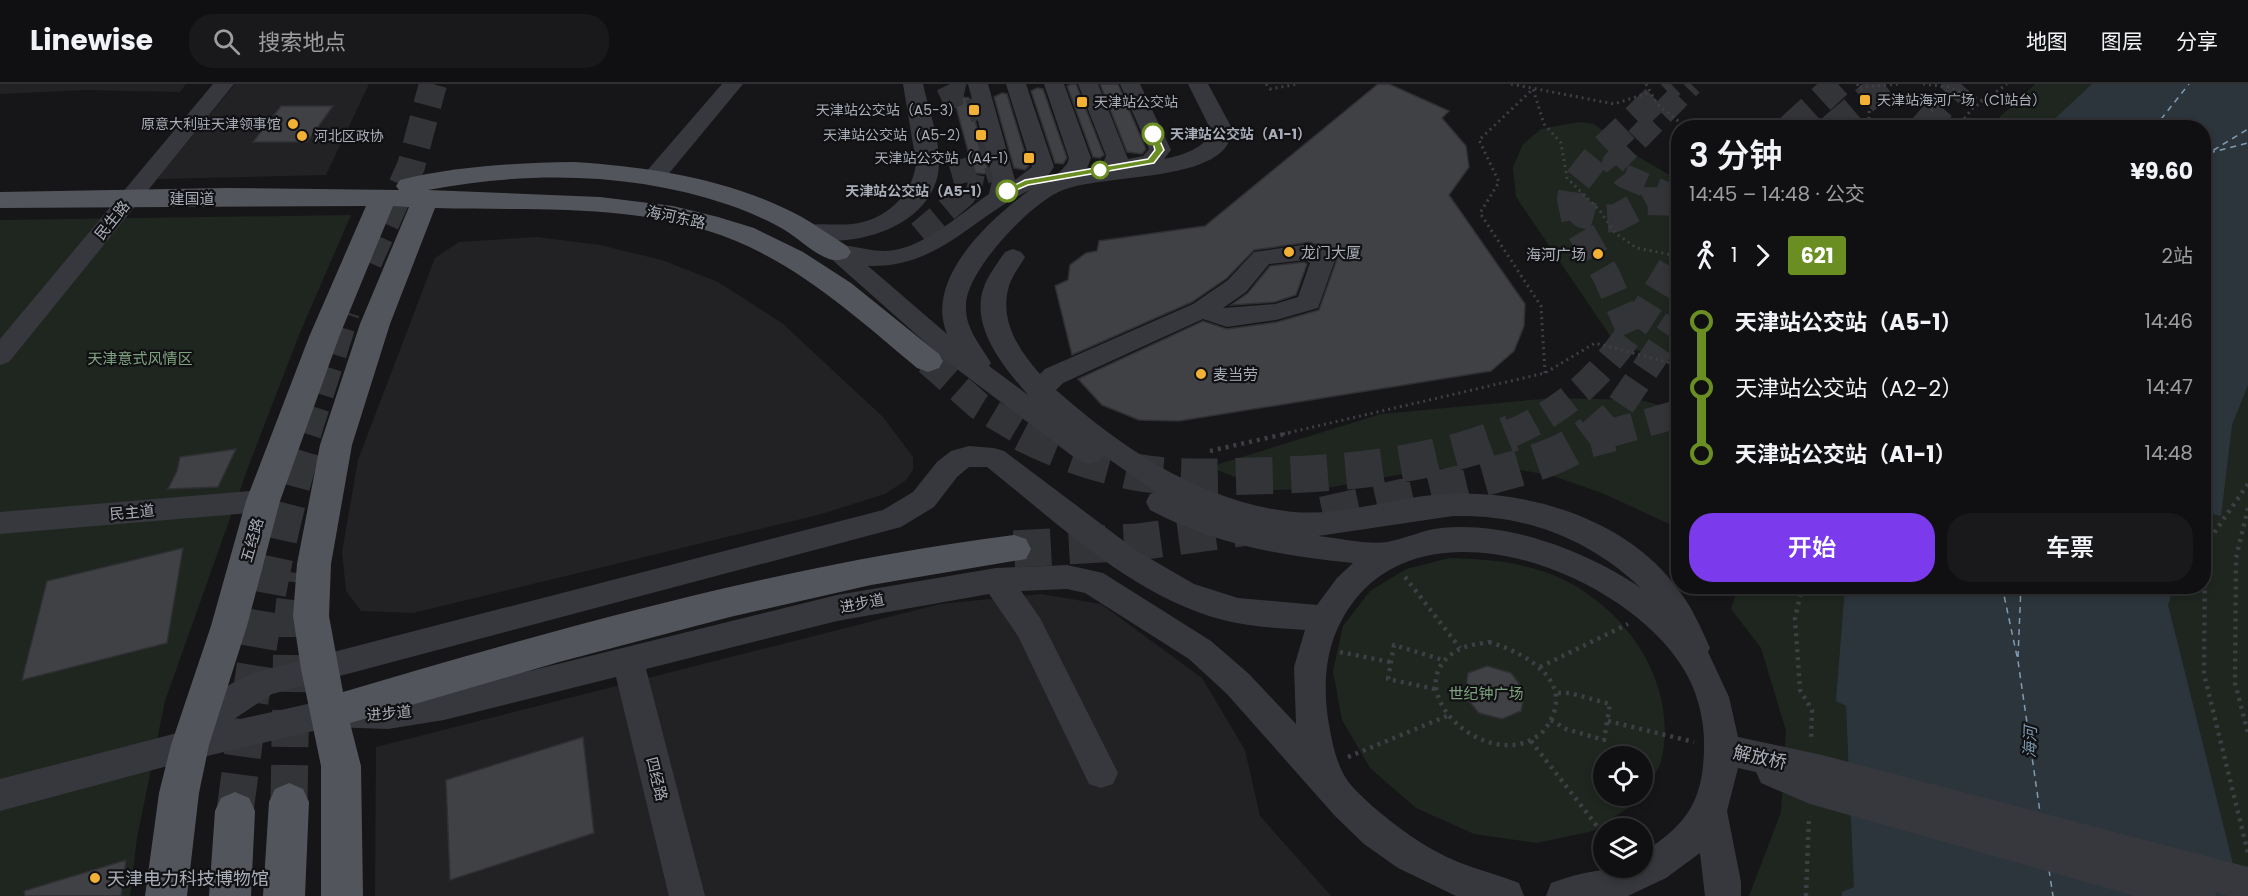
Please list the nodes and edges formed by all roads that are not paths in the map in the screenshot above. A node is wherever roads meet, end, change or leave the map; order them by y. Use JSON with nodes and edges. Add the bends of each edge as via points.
{"nodes":[{"id":1,"x":224,"y":84,"type":"edge"},
{"id":2,"x":733,"y":84,"type":"edge"},
{"id":3,"x":914,"y":84,"type":"edge"},
{"id":4,"x":978,"y":84,"type":"edge"},
{"id":5,"x":1017,"y":84,"type":"edge"},
{"id":6,"x":1054,"y":84,"type":"edge"},
{"id":7,"x":1088,"y":84,"type":"edge"},
{"id":8,"x":1130,"y":84,"type":"edge"},
{"id":9,"x":1198,"y":84,"type":"edge"},
{"id":10,"x":1107,"y":169,"type":"junction"},
{"id":11,"x":1068,"y":175,"type":"junction"},
{"id":12,"x":653,"y":178,"type":"junction"},
{"id":13,"x":1025,"y":183,"type":"junction"},
{"id":14,"x":130,"y":198,"type":"junction"},
{"id":15,"x":383,"y":198,"type":"junction"},
{"id":16,"x":426,"y":198,"type":"junction"},
{"id":17,"x":997,"y":199,"type":"junction"},
{"id":18,"x":0,"y":200,"type":"edge"},
{"id":19,"x":412,"y":229,"type":"junction"},
{"id":20,"x":369,"y":231,"type":"junction"},
{"id":21,"x":919,"y":233,"type":"tunnel mouth"},
{"id":22,"x":822,"y":241,"type":"junction"},
{"id":23,"x":1013,"y":257,"type":"dead end"},
{"id":24,"x":1202,"y":310,"type":"dead end"},
{"id":25,"x":0,"y":356,"type":"edge"},
{"id":26,"x":928,"y":361,"type":"tunnel mouth"},
{"id":27,"x":995,"y":383,"type":"junction"},
{"id":28,"x":1039,"y":391,"type":"junction"},
{"id":29,"x":263,"y":501,"type":"junction"},
{"id":30,"x":0,"y":523,"type":"edge"},
{"id":31,"x":1014,"y":549,"type":"tunnel mouth"},
{"id":32,"x":1387,"y":554,"type":"junction"},
{"id":33,"x":996,"y":580,"type":"junction"},
{"id":34,"x":1319,"y":632,"type":"junction"},
{"id":35,"x":628,"y":662,"type":"junction"},
{"id":36,"x":319,"y":669,"type":"junction"},
{"id":37,"x":1701,"y":670,"type":"junction"},
{"id":38,"x":330,"y":713,"type":"junction"},
{"id":39,"x":190,"y":745,"type":"junction"},
{"id":40,"x":1721,"y":749,"type":"junction"},
{"id":41,"x":1101,"y":773,"type":"dead end"},
{"id":42,"x":1327,"y":775,"type":"junction"},
{"id":43,"x":1816,"y":779,"type":"junction"},
{"id":44,"x":0,"y":795,"type":"edge"},
{"id":45,"x":289,"y":802,"type":"tunnel mouth"},
{"id":46,"x":1709,"y":809,"type":"junction"},
{"id":47,"x":235,"y":811,"type":"tunnel mouth"},
{"id":48,"x":2248,"y":884,"type":"edge"},
{"id":49,"x":166,"y":896,"type":"edge"},
{"id":50,"x":230,"y":896,"type":"edge"},
{"id":51,"x":284,"y":896,"type":"edge"},
{"id":52,"x":342,"y":896,"type":"edge"},
{"id":53,"x":687,"y":896,"type":"edge"},
{"id":54,"x":1506,"y":896,"type":"edge"},
{"id":55,"x":1564,"y":896,"type":"edge"},
{"id":56,"x":1723,"y":896,"type":"edge"},
{"id":57,"x":2198,"y":896,"type":"edge"}],
"edges":[{"from":1,"to":14,"type":"street","name":"民生路"},
{"from":2,"to":12,"type":"street"},
{"from":3,"to":22,"type":"street","via":[[927,162],[920,190],[898,215],[875,227]]},
{"from":4,"to":17,"type":"street","via":[[1004,177]]},
{"from":5,"to":13,"type":"street","via":[[1043,167],[1037,177]]},
{"from":6,"to":11,"type":"street","via":[[1080,158],[1078,167]]},
{"from":7,"to":10,"type":"street","via":[[1117,155],[1116,163]]},
{"from":8,"to":10,"type":"street","via":[[1159,154],[1151,161]]},
{"from":9,"to":27,"type":"street","via":[[1223,132],[1213,147],[1181,162],[1068,181],[1046,189],[963,269],[954,291],[955,323],[963,344]]},
{"from":10,"to":11,"type":"street"},
{"from":11,"to":13,"type":"street"},
{"from":12,"to":15,"type":"main road","via":[[558,170],[491,171],[409,186]]},
{"from":12,"to":22,"type":"main road","via":[[753,203]]},
{"from":13,"to":17,"type":"street"},
{"from":14,"to":15,"type":"main road","name":"建国道"},
{"from":14,"to":18,"type":"main road","name":"建国道"},
{"from":14,"to":25,"type":"street","name":"民生路"},
{"from":15,"to":16,"type":"main road","name":"海河东路"},
{"from":15,"to":20,"type":"main road","name":"五经路"},
{"from":16,"to":19,"type":"main road"},
{"from":16,"to":26,"type":"main road","name":"海河东路","via":[[617,206],[690,219],[743,234],[821,278]]},
{"from":17,"to":22,"type":"street","via":[[941,241],[916,252],[863,258]]},
{"from":19,"to":20,"type":"main road","via":[[410,220],[398,217],[384,220]]},
{"from":19,"to":36,"type":"main road","via":[[375,324],[336,445],[314,564],[311,616]]},
{"from":20,"to":29,"type":"main road","name":"五经路","via":[[324,337]]},
{"from":21,"to":22,"type":"street","via":[[896,244],[880,246]]},
{"from":22,"to":27,"type":"street","via":[[924,330]]},
{"from":23,"to":28,"type":"street","via":[[995,287],[996,322],[1011,358]]},
{"from":24,"to":28,"type":"street","via":[[1054,376]]},
{"from":27,"to":32,"type":"street","via":[[1137,488],[1198,521],[1275,542]]},
{"from":28,"to":37,"type":"street","via":[[1187,496],[1243,514],[1299,524],[1333,525],[1440,504],[1476,502],[1533,512],[1584,532],[1632,561],[1665,592],[1681,614]]},
{"from":29,"to":30,"type":"street","name":"民主道"},
{"from":29,"to":39,"type":"main road","name":"五经路","via":[[229,626]]},
{"from":31,"to":38,"type":"main road","name":"进步道","via":[[931,559],[777,589],[477,668]]},
{"from":32,"to":34,"type":"street","via":[[1342,591]]},
{"from":32,"to":37,"type":"street","via":[[1421,543],[1456,540],[1522,548],[1568,561],[1650,613],[1692,654]]},
{"from":33,"to":35,"type":"street","name":"进步道","via":[[837,608]]},
{"from":33,"to":41,"type":"street","via":[[1029,627]]},
{"from":33,"to":42,"type":"street","name":"进步道","via":[[1067,577],[1092,582],[1152,617],[1200,650],[1238,684]]},
{"from":34,"to":36,"type":"street","via":[[1212,604],[1164,583],[994,458],[976,454],[960,457],[926,497],[891,519]]},
{"from":34,"to":42,"type":"street","via":[[1309,671],[1309,694]]},
{"from":35,"to":38,"type":"street","name":"进步道","via":[[444,706],[388,715]]},
{"from":35,"to":53,"type":"street","name":"四经路"},
{"from":36,"to":38,"type":"main road"},
{"from":36,"to":39,"type":"street","via":[[267,682],[243,693],[207,721]]},
{"from":37,"to":40,"type":"street","via":[[1715,705]]},
{"from":38,"to":39,"type":"street","name":"进步道"},
{"from":38,"to":52,"type":"main road","via":[[341,766]]},
{"from":39,"to":44,"type":"street","name":"进步道"},
{"from":39,"to":49,"type":"main road","name":"五经路","via":[[179,793]]},
{"from":40,"to":43,"type":"street","name":"解放桥"},
{"from":40,"to":46,"type":"street","via":[[1719,779]]},
{"from":42,"to":54,"type":"street","name":"进步道","via":[[1376,833],[1404,853],[1432,871]]},
{"from":43,"to":48,"type":"street","name":"解放桥"},
{"from":43,"to":57,"type":"street","name":"解放桥"},
{"from":45,"to":51,"type":"main road"},
{"from":46,"to":55,"type":"street","via":[[1696,831],[1677,849],[1634,876]]},
{"from":46,"to":56,"type":"street"},
{"from":47,"to":50,"type":"main road"}]}
